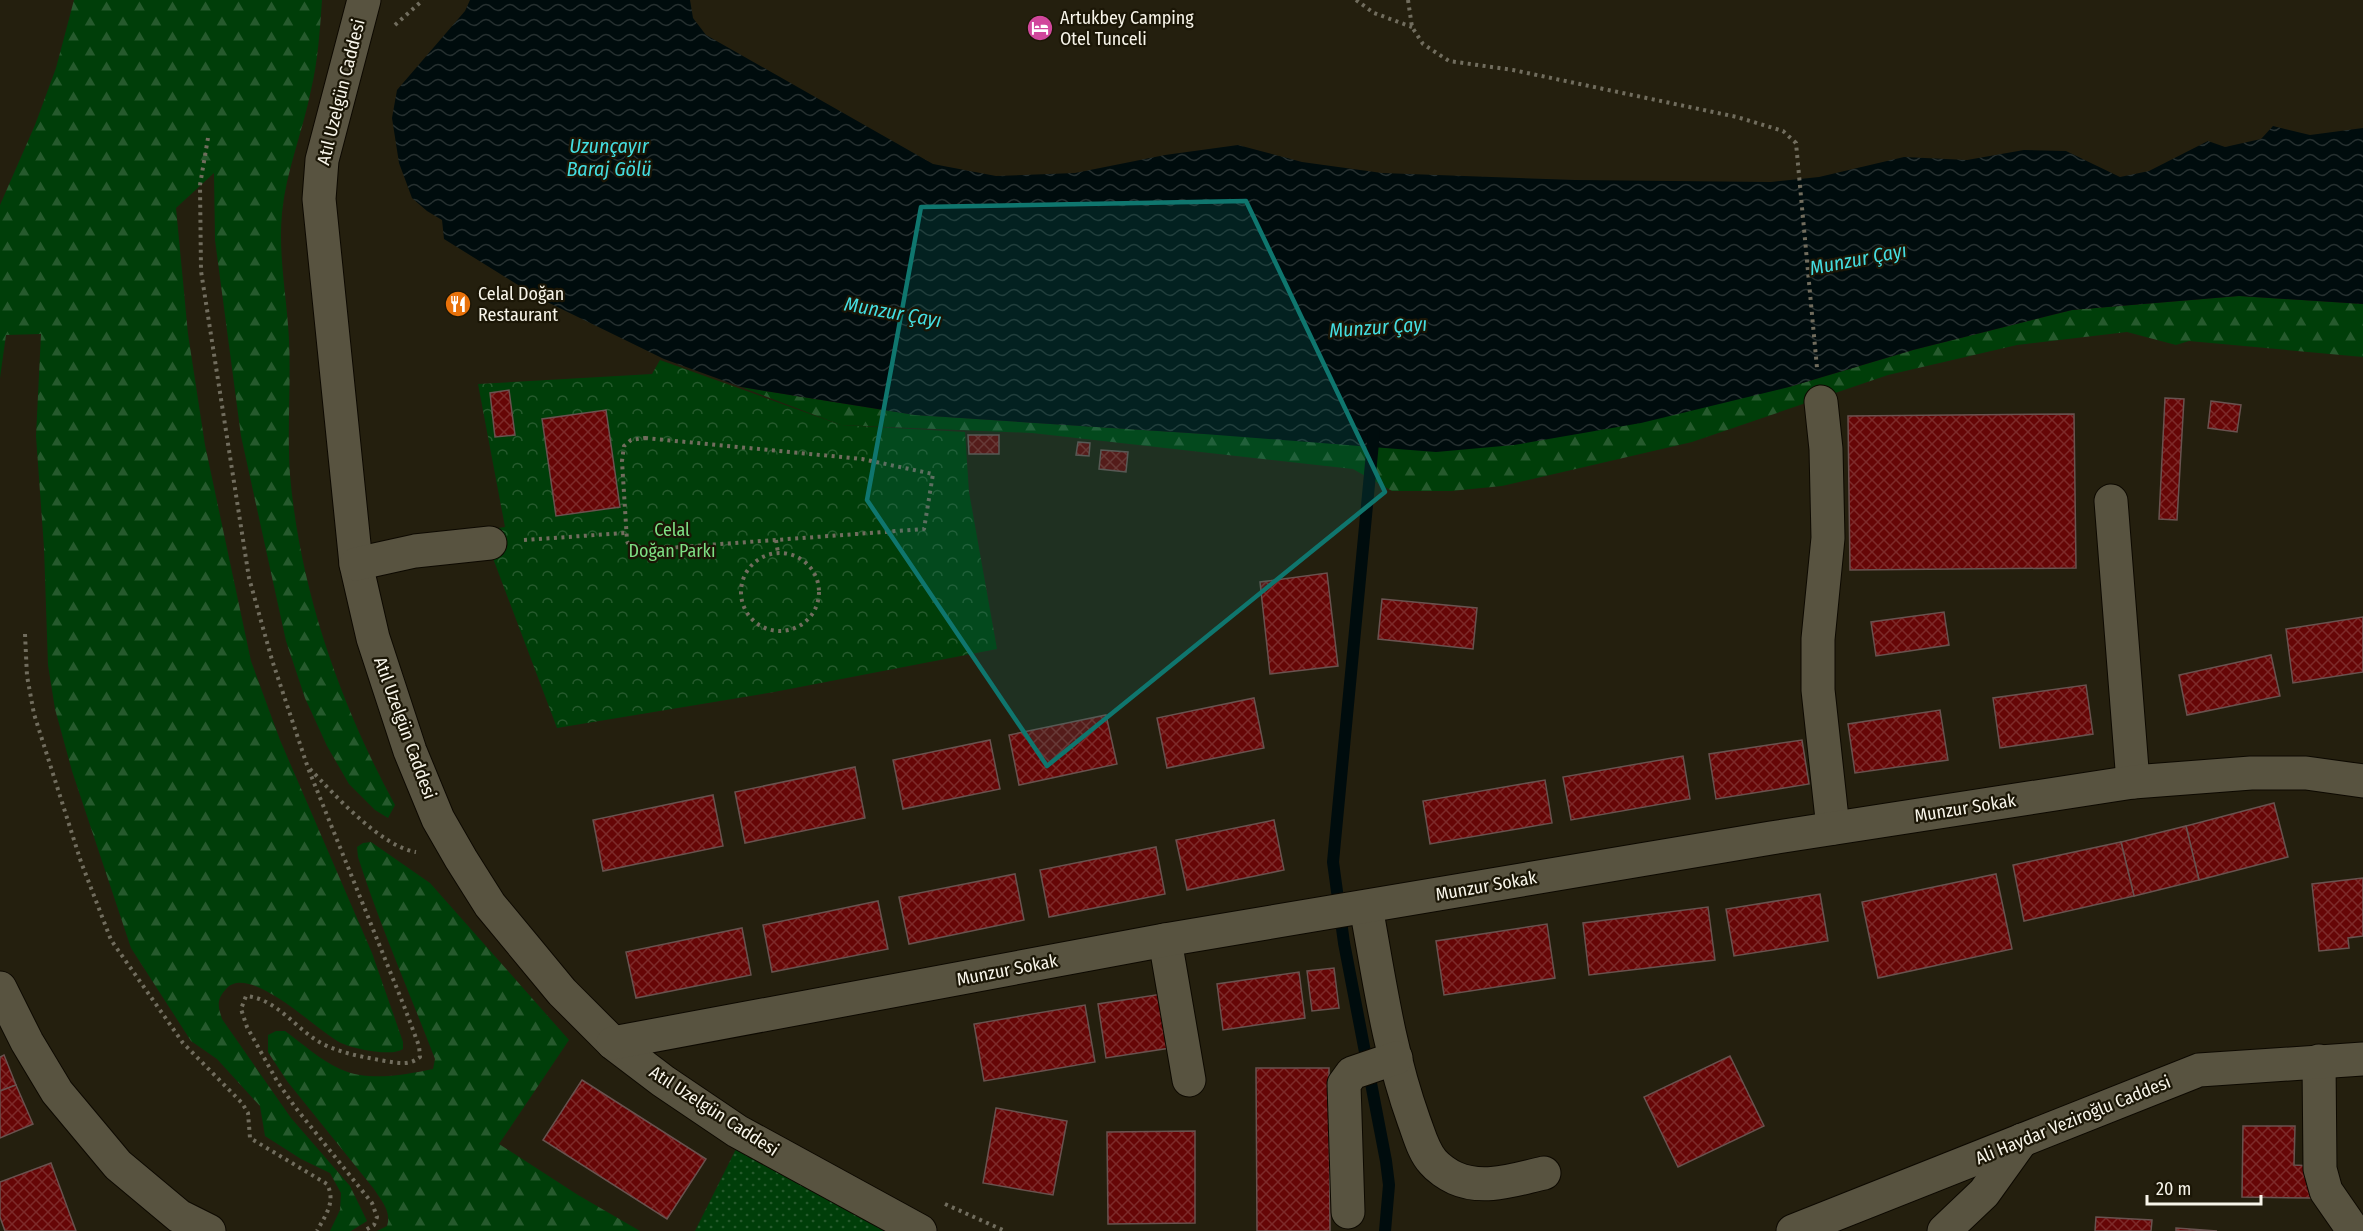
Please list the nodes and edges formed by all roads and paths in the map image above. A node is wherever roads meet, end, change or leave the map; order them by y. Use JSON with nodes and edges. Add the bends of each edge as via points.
{"nodes":[{"id":1,"x":364,"y":0,"type":"edge"},
{"id":2,"x":1356,"y":0,"type":"edge"},
{"id":3,"x":1408,"y":0,"type":"edge"},
{"id":4,"x":1412,"y":27,"type":"junction"},
{"id":5,"x":208,"y":138,"type":"dead end"},
{"id":6,"x":1821,"y":402,"type":"joint"},
{"id":7,"x":2110,"y":501,"type":"dead end"},
{"id":8,"x":625,"y":532,"type":"junction"},
{"id":9,"x":776,"y":540,"type":"junction"},
{"id":10,"x":490,"y":543,"type":"joint"},
{"id":11,"x":778,"y":553,"type":"junction"},
{"id":12,"x":356,"y":564,"type":"junction"},
{"id":13,"x":25,"y":634,"type":"dead end"},
{"id":14,"x":308,"y":768,"type":"junction"},
{"id":15,"x":2363,"y":781,"type":"edge"},
{"id":16,"x":2133,"y":782,"type":"junction"},
{"id":17,"x":1833,"y":828,"type":"junction"},
{"id":18,"x":461,"y":859,"type":"junction"},
{"id":19,"x":1366,"y":907,"type":"junction"},
{"id":20,"x":1165,"y":940,"type":"junction"},
{"id":21,"x":0,"y":988,"type":"edge"},
{"id":22,"x":613,"y":1043,"type":"junction"},
{"id":23,"x":2363,"y":1059,"type":"edge"},
{"id":24,"x":2319,"y":1061,"type":"junction"},
{"id":25,"x":1375,"y":1065,"type":"junction"},
{"id":26,"x":1189,"y":1080,"type":"dead end"},
{"id":27,"x":2022,"y":1140,"type":"junction"},
{"id":28,"x":1545,"y":1173,"type":"dead end"},
{"id":29,"x":1348,"y":1212,"type":"dead end"},
{"id":30,"x":2353,"y":1230,"type":"edge"},
{"id":31,"x":209,"y":1231,"type":"edge"},
{"id":32,"x":317,"y":1231,"type":"edge"},
{"id":33,"x":364,"y":1231,"type":"edge"},
{"id":34,"x":920,"y":1231,"type":"edge"},
{"id":35,"x":1793,"y":1231,"type":"edge"},
{"id":36,"x":1944,"y":1231,"type":"edge"}],
"edges":[{"from":1,"to":12,"type":"street","name":"Atıl Uzelgün Caddesi","via":[[322,160],[319,199]]},
{"from":2,"to":4,"type":"path","via":[[1374,13]]},
{"from":3,"to":4,"type":"path"},
{"from":4,"to":6,"type":"path","via":[[1424,44],[1449,62],[1513,70],[1737,117],[1783,131],[1796,143]]},
{"from":5,"to":14,"type":"path","via":[[200,185],[201,271],[222,414],[249,578]]},
{"from":6,"to":17,"type":"street","via":[[1828,538],[1818,639],[1818,690]]},
{"from":7,"to":16,"type":"street"},
{"from":8,"to":9,"type":"path","via":[[629,546],[640,550]]},
{"from":8,"to":9,"type":"path","via":[[622,461],[624,446],[631,440],[645,438],[862,459],[933,474],[924,529]]},
{"from":8,"to":10,"type":"path"},
{"from":9,"to":11,"type":"path"},
{"from":10,"to":12,"type":"street","via":[[416,551]]},
{"from":11,"to":11,"type":"path","via":[[803,560],[817,581],[819,593],[811,616],[791,630],[766,629],[754,622],[741,599],[745,573],[753,563]]},
{"from":12,"to":18,"type":"street","name":"Atıl Uzelgün Caddesi","via":[[373,638],[410,751],[438,819]]},
{"from":13,"to":32,"type":"path","via":[[34,714],[81,862],[111,940],[183,1043],[242,1103],[248,1113],[250,1138],[327,1184],[331,1201]]},
{"from":14,"to":18,"type":"path","via":[[370,828],[405,850]]},
{"from":14,"to":33,"type":"path","via":[[404,1006],[420,1057],[402,1064],[354,1056],[321,1043],[273,1005],[256,997],[246,996],[241,1009],[258,1049],[289,1098],[372,1203],[377,1217],[374,1225]]},
{"from":15,"to":16,"type":"street","name":"Munzur Sokak","via":[[2306,773],[2251,773]]},
{"from":16,"to":17,"type":"street","name":"Munzur Sokak"},
{"from":17,"to":19,"type":"street","name":"Munzur Sokak"},
{"from":18,"to":22,"type":"street","name":"Atıl Uzelgün Caddesi","via":[[490,905],[562,992]]},
{"from":19,"to":20,"type":"street","name":"Munzur Sokak"},
{"from":19,"to":25,"type":"street","via":[[1386,1016]]},
{"from":20,"to":22,"type":"street","name":"Munzur Sokak"},
{"from":20,"to":26,"type":"street"},
{"from":21,"to":31,"type":"street","via":[[57,1092],[118,1165],[179,1216]]},
{"from":22,"to":34,"type":"street","name":"Atıl Uzelgün Caddesi","via":[[737,1131]]},
{"from":23,"to":24,"type":"street","name":"Ali Haydar Veziroğlu Caddesi"},
{"from":24,"to":27,"type":"street","name":"Ali Haydar Veziroğlu Caddesi","via":[[2199,1070]]},
{"from":24,"to":30,"type":"street","via":[[2320,1169],[2326,1191]]},
{"from":25,"to":28,"type":"street","via":[[1405,1097],[1433,1162],[1454,1178],[1491,1184]]},
{"from":25,"to":29,"type":"street","via":[[1346,1078],[1343,1089]]},
{"from":27,"to":35,"type":"street","name":"Ali Haydar Veziroğlu Caddesi"},
{"from":27,"to":36,"type":"street","via":[[1984,1192]]}]}
